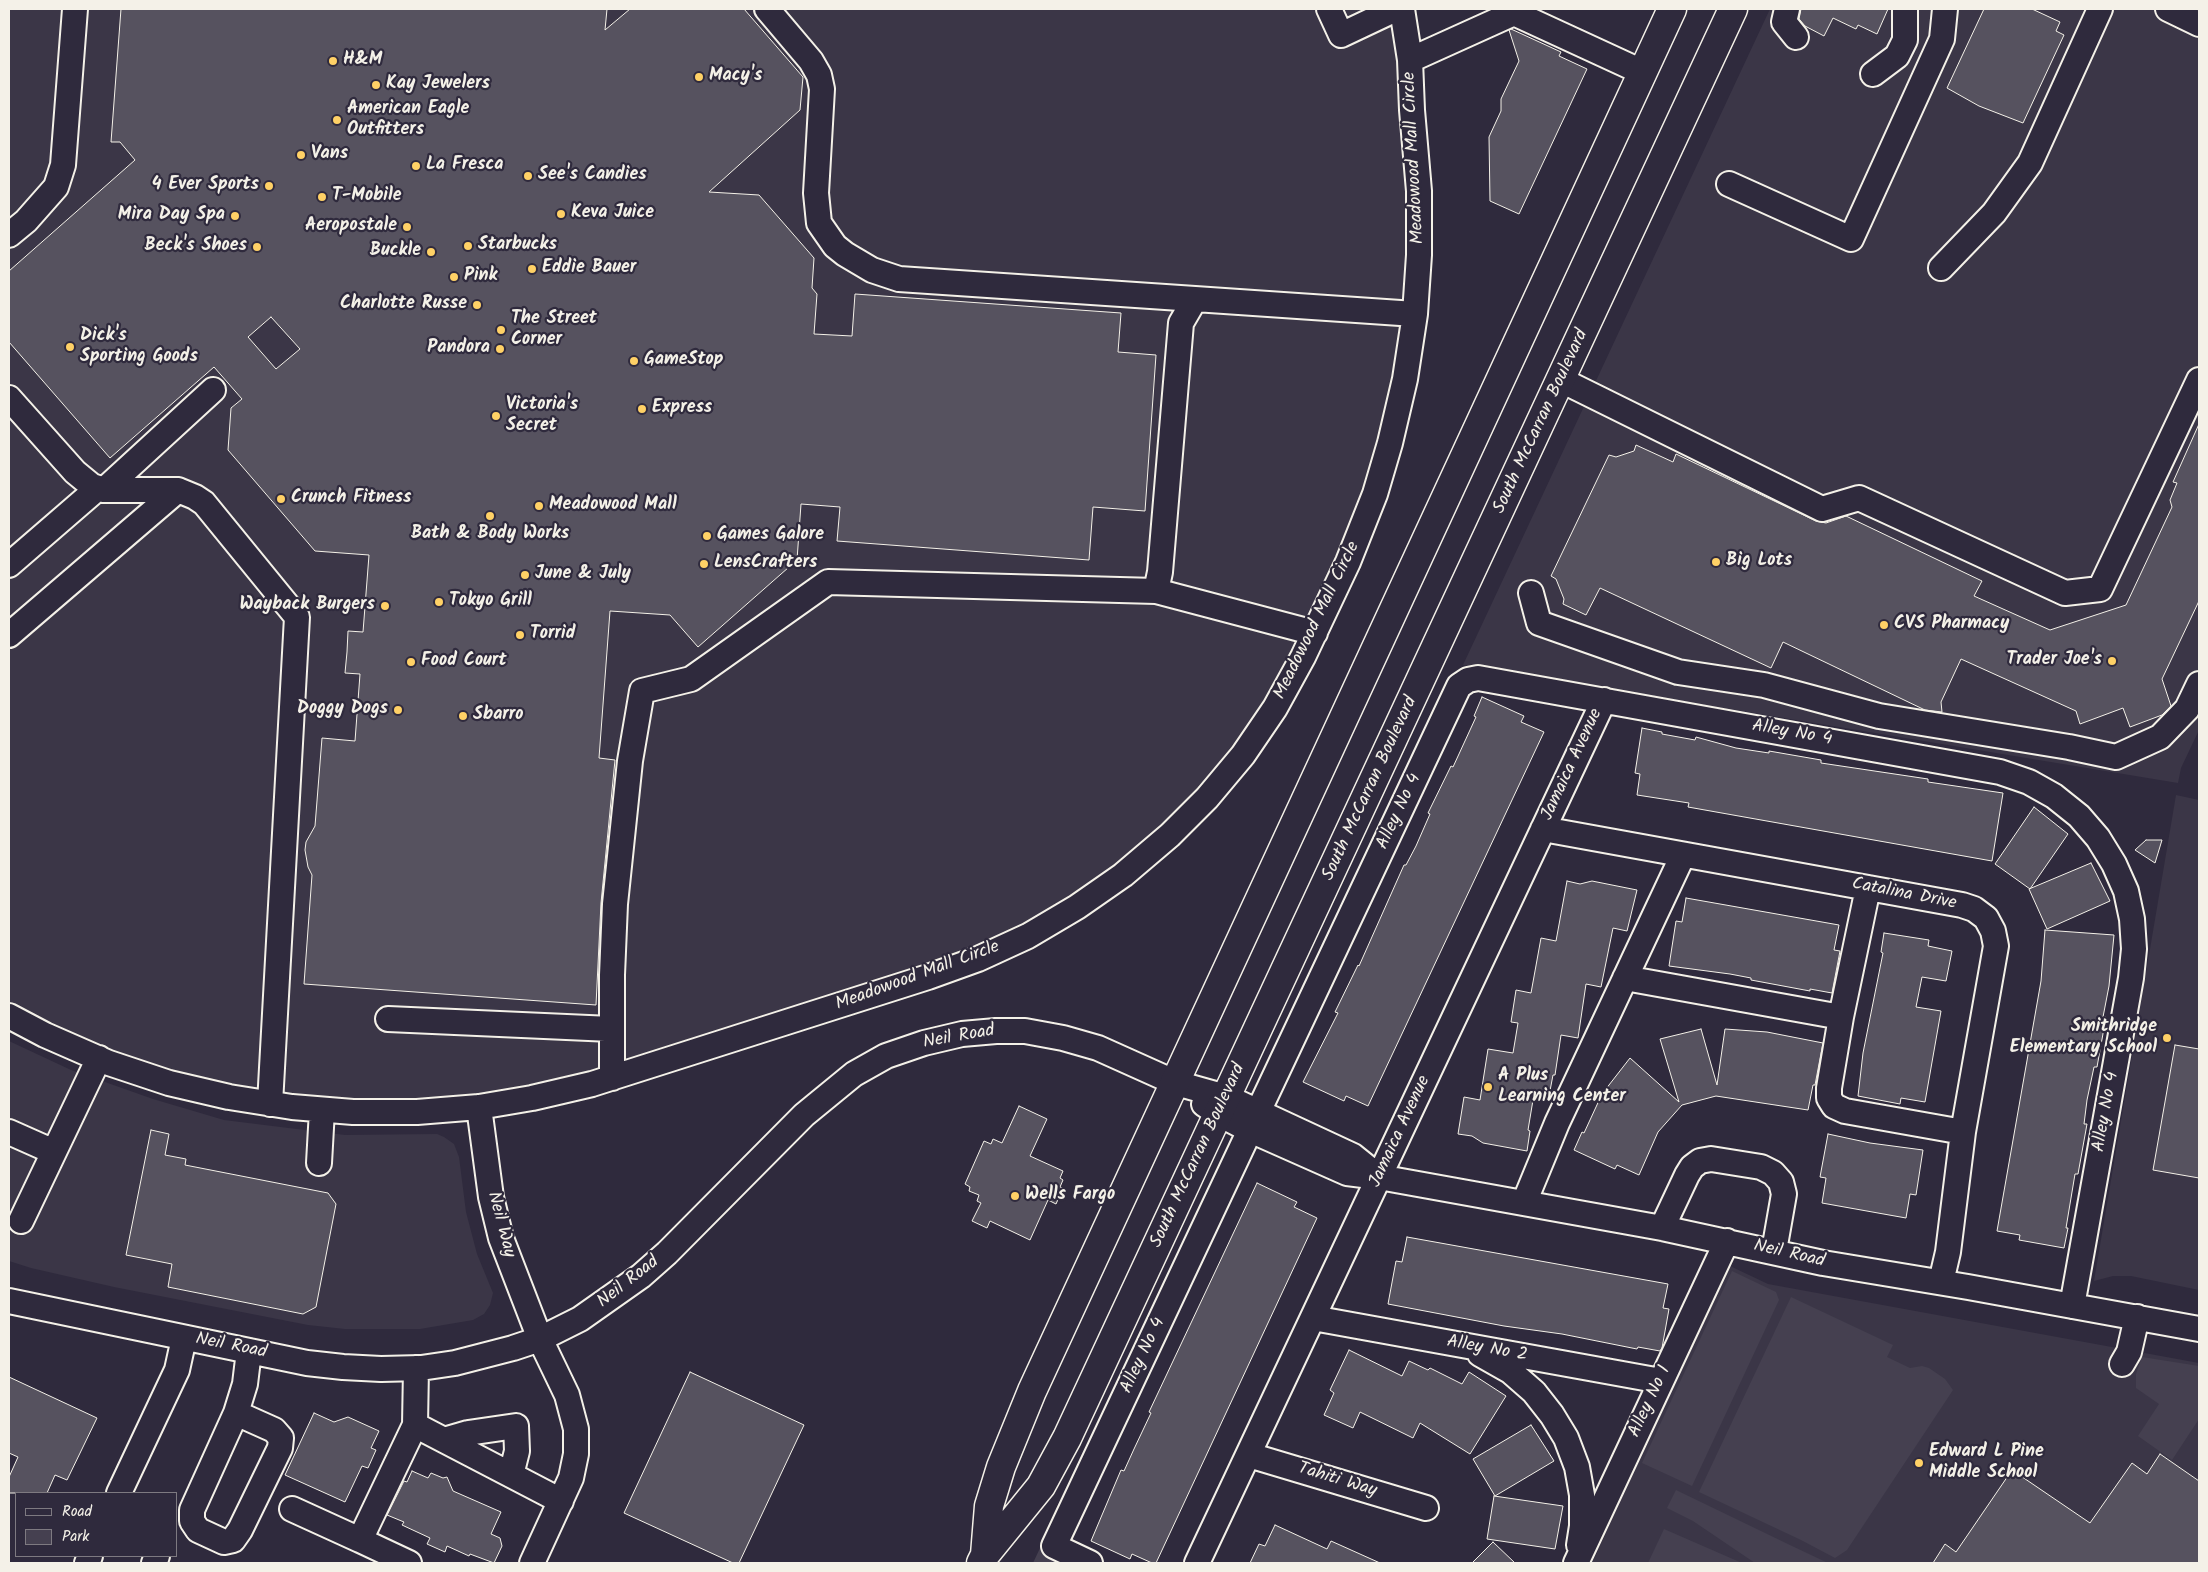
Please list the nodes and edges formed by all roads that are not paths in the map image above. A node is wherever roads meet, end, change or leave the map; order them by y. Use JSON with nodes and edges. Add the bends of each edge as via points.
{"nodes":[{"id":1,"x":75,"y":9,"type":"edge"},
{"id":2,"x":767,"y":9,"type":"edge"},
{"id":3,"x":1330,"y":9,"type":"edge"},
{"id":4,"x":1396,"y":9,"type":"edge"},
{"id":5,"x":1402,"y":9,"type":"edge"},
{"id":6,"x":1672,"y":9,"type":"edge"},
{"id":7,"x":1733,"y":9,"type":"edge"},
{"id":8,"x":1787,"y":9,"type":"edge"},
{"id":9,"x":1906,"y":9,"type":"edge"},
{"id":10,"x":1945,"y":9,"type":"edge"},
{"id":11,"x":2100,"y":9,"type":"edge"},
{"id":12,"x":2168,"y":9,"type":"edge"},
{"id":13,"x":2199,"y":24,"type":"edge"},
{"id":14,"x":1796,"y":37,"type":"dead end"},
{"id":15,"x":1410,"y":60,"type":"junction"},
{"id":16,"x":1642,"y":72,"type":"junction"},
{"id":17,"x":1872,"y":74,"type":"dead end"},
{"id":18,"x":1729,"y":184,"type":"dead end"},
{"id":19,"x":9,"y":235,"type":"edge"},
{"id":20,"x":1941,"y":268,"type":"dead end"},
{"id":21,"x":1195,"y":299,"type":"junction"},
{"id":22,"x":1415,"y":314,"type":"junction"},
{"id":23,"x":1561,"y":380,"type":"junction"},
{"id":24,"x":2199,"y":380,"type":"edge"},
{"id":25,"x":213,"y":390,"type":"dead end"},
{"id":26,"x":9,"y":398,"type":"edge"},
{"id":27,"x":101,"y":489,"type":"junction"},
{"id":28,"x":178,"y":490,"type":"junction"},
{"id":29,"x":9,"y":565,"type":"edge"},
{"id":30,"x":1156,"y":591,"type":"junction"},
{"id":31,"x":1531,"y":593,"type":"dead end"},
{"id":32,"x":1314,"y":633,"type":"junction"},
{"id":33,"x":9,"y":635,"type":"edge"},
{"id":34,"x":2199,"y":684,"type":"edge"},
{"id":35,"x":1604,"y":700,"type":"junction"},
{"id":36,"x":1543,"y":829,"type":"junction"},
{"id":37,"x":1683,"y":855,"type":"junction"},
{"id":38,"x":1868,"y":888,"type":"junction"},
{"id":39,"x":1625,"y":978,"type":"junction"},
{"id":40,"x":9,"y":1016,"type":"edge"},
{"id":41,"x":1841,"y":1017,"type":"junction"},
{"id":42,"x":388,"y":1019,"type":"dead end"},
{"id":43,"x":611,"y":1029,"type":"junction"},
{"id":44,"x":99,"y":1058,"type":"junction"},
{"id":45,"x":612,"y":1078,"type":"junction"},
{"id":46,"x":1176,"y":1083,"type":"junction"},
{"id":47,"x":270,"y":1104,"type":"junction"},
{"id":48,"x":479,"y":1106,"type":"junction"},
{"id":49,"x":1222,"y":1106,"type":"junction"},
{"id":50,"x":322,"y":1110,"type":"junction"},
{"id":51,"x":1254,"y":1121,"type":"junction"},
{"id":52,"x":9,"y":1132,"type":"edge"},
{"id":53,"x":1963,"y":1132,"type":"junction"},
{"id":54,"x":54,"y":1152,"type":"junction"},
{"id":55,"x":319,"y":1163,"type":"dead end"},
{"id":56,"x":1379,"y":1176,"type":"junction"},
{"id":57,"x":1524,"y":1203,"type":"junction"},
{"id":58,"x":21,"y":1220,"type":"dead end"},
{"id":59,"x":1662,"y":1228,"type":"junction"},
{"id":60,"x":1726,"y":1240,"type":"junction"},
{"id":61,"x":1774,"y":1251,"type":"junction"},
{"id":62,"x":1941,"y":1282,"type":"junction"},
{"id":63,"x":9,"y":1301,"type":"edge"},
{"id":64,"x":2072,"y":1306,"type":"junction"},
{"id":65,"x":2137,"y":1317,"type":"junction"},
{"id":66,"x":1313,"y":1318,"type":"junction"},
{"id":67,"x":2199,"y":1329,"type":"edge"},
{"id":68,"x":184,"y":1338,"type":"junction"},
{"id":69,"x":540,"y":1339,"type":"junction"},
{"id":70,"x":1442,"y":1341,"type":"junction"},
{"id":71,"x":249,"y":1351,"type":"junction"},
{"id":72,"x":2122,"y":1364,"type":"dead end"},
{"id":73,"x":416,"y":1368,"type":"junction"},
{"id":74,"x":1661,"y":1381,"type":"junction"},
{"id":75,"x":236,"y":1413,"type":"junction"},
{"id":76,"x":415,"y":1426,"type":"junction"},
{"id":77,"x":444,"y":1440,"type":"junction"},
{"id":78,"x":1248,"y":1455,"type":"junction"},
{"id":79,"x":511,"y":1475,"type":"junction"},
{"id":80,"x":119,"y":1492,"type":"edge"},
{"id":81,"x":561,"y":1501,"type":"junction"},
{"id":82,"x":1426,"y":1508,"type":"dead end"},
{"id":83,"x":292,"y":1509,"type":"dead end"},
{"id":84,"x":184,"y":1521,"type":"edge"},
{"id":85,"x":360,"y":1540,"type":"junction"},
{"id":86,"x":983,"y":1559,"type":"edge"},
{"id":87,"x":410,"y":1563,"type":"edge"},
{"id":88,"x":532,"y":1563,"type":"edge"},
{"id":89,"x":1090,"y":1563,"type":"edge"},
{"id":90,"x":1197,"y":1563,"type":"edge"},
{"id":91,"x":1575,"y":1563,"type":"edge"}],
"edges":[{"from":1,"to":19,"type":"street","via":[[63,165],[56,187]]},
{"from":2,"to":21,"type":"street","via":[[819,74],[822,89],[816,193],[819,223],[835,246],[845,254],[872,270],[899,279]]},
{"from":3,"to":4,"type":"street","via":[[1340,35]]},
{"from":5,"to":15,"type":"street","name":"Meadowood Mall Circle"},
{"from":6,"to":16,"type":"main road","name":"South McCarran Boulevard"},
{"from":7,"to":23,"type":"main road","name":"South McCarran Boulevard"},
{"from":8,"to":14,"type":"street","via":[[1784,22]]},
{"from":9,"to":17,"type":"street","via":[[1905,40],[1897,56]]},
{"from":10,"to":18,"type":"street","via":[[1942,39],[1851,239]]},
{"from":11,"to":20,"type":"street","via":[[2030,163],[1994,213]]},
{"from":12,"to":13,"type":"street"},
{"from":15,"to":16,"type":"street","via":[[1514,13]]},
{"from":15,"to":22,"type":"street","name":"Meadowood Mall Circle","via":[[1419,191]]},
{"from":16,"to":46,"type":"main road","name":"South McCarran Boulevard"},
{"from":21,"to":22,"type":"street"},
{"from":21,"to":30,"type":"street","via":[[1181,323]]},
{"from":22,"to":32,"type":"street","name":"Meadowood Mall Circle","via":[[1405,379],[1375,494],[1354,550]]},
{"from":23,"to":24,"type":"street","via":[[1822,509],[1859,498],[2064,593],[2100,589]]},
{"from":23,"to":49,"type":"main road","name":"South McCarran Boulevard"},
{"from":25,"to":27,"type":"street"},
{"from":26,"to":27,"type":"street","via":[[83,480]]},
{"from":27,"to":28,"type":"street"},
{"from":27,"to":29,"type":"street"},
{"from":28,"to":33,"type":"street"},
{"from":28,"to":47,"type":"street","via":[[204,503],[297,617]]},
{"from":30,"to":32,"type":"street"},
{"from":30,"to":43,"type":"street","via":[[828,582],[691,679],[642,690],[621,832]]},
{"from":31,"to":34,"type":"street","via":[[1538,623],[1678,672],[1764,684],[1879,716],[2069,747],[2116,758],[2160,737],[2188,709]]},
{"from":32,"to":45,"type":"street","name":"Meadowood Mall Circle","via":[[1275,708],[1243,755],[1207,798],[1135,866],[1078,907],[1028,936],[969,962]]},
{"from":35,"to":36,"type":"street","name":"Jamaica Avenue"},
{"from":35,"to":51,"type":"street","name":"Alley No 4","via":[[1478,678],[1459,686]]},
{"from":35,"to":64,"type":"street","name":"Alley No 4","via":[[2000,772],[2029,782],[2054,796],[2079,816],[2098,838],[2126,891],[2134,949]]},
{"from":36,"to":37,"type":"street","name":"Catalina Drive"},
{"from":36,"to":56,"type":"street","name":"Jamaica Avenue"},
{"from":37,"to":38,"type":"street","name":"Catalina Drive"},
{"from":37,"to":39,"type":"street"},
{"from":38,"to":41,"type":"street"},
{"from":38,"to":53,"type":"street","name":"Catalina Drive","via":[[1974,909],[1986,918],[1993,931],[1996,946]]},
{"from":39,"to":41,"type":"street"},
{"from":39,"to":57,"type":"street","via":[[1557,1123]]},
{"from":40,"to":44,"type":"street","name":"Meadowood Mall Circle"},
{"from":41,"to":53,"type":"street","via":[[1829,1088],[1829,1098],[1834,1106],[1845,1111]]},
{"from":42,"to":43,"type":"street"},
{"from":43,"to":45,"type":"street"},
{"from":44,"to":47,"type":"street","name":"Meadowood Mall Circle","via":[[169,1083]]},
{"from":44,"to":54,"type":"street"},
{"from":45,"to":48,"type":"street","name":"Meadowood Mall Circle","via":[[532,1098]]},
{"from":46,"to":49,"type":"street","name":"Neil Road"},
{"from":46,"to":69,"type":"street","name":"Neil Road","via":[[1098,1048],[1025,1032],[996,1030],[962,1034],[886,1056],[854,1074],[804,1115],[641,1276],[598,1308]]},
{"from":46,"to":86,"type":"main road","name":"South McCarran Boulevard","via":[[1032,1391],[1000,1467],[989,1506]]},
{"from":47,"to":50,"type":"street","name":"Meadowood Mall Circle"},
{"from":48,"to":50,"type":"street","name":"Meadowood Mall Circle","via":[[417,1112]]},
{"from":48,"to":69,"type":"street","name":"Neil Way","via":[[491,1197],[501,1238]]},
{"from":49,"to":51,"type":"street","name":"Neil Road"},
{"from":49,"to":86,"type":"main road","name":"South McCarran Boulevard","via":[[1063,1446],[1041,1486]]},
{"from":50,"to":55,"type":"street"},
{"from":51,"to":56,"type":"street","name":"Neil Road","via":[[1334,1169]]},
{"from":51,"to":89,"type":"street","name":"Alley No 4","via":[[1054,1546]]},
{"from":52,"to":54,"type":"street"},
{"from":53,"to":62,"type":"street","name":"Catalina Drive","via":[[1948,1252]]},
{"from":54,"to":58,"type":"street"},
{"from":56,"to":57,"type":"street","name":"Neil Road"},
{"from":56,"to":66,"type":"street","name":"Jamaica Avenue"},
{"from":57,"to":59,"type":"street","name":"Neil Road"},
{"from":59,"to":60,"type":"street","name":"Neil Road"},
{"from":59,"to":61,"type":"street","via":[[1687,1175],[1700,1161],[1711,1159],[1761,1167],[1773,1172],[1781,1182],[1784,1194]]},
{"from":60,"to":61,"type":"street","name":"Neil Road"},
{"from":60,"to":74,"type":"street","name":"Alley No 1"},
{"from":61,"to":62,"type":"street","name":"Neil Road","via":[[1823,1263]]},
{"from":62,"to":64,"type":"street","name":"Neil Road"},
{"from":63,"to":68,"type":"street","name":"Neil Road"},
{"from":64,"to":65,"type":"street","name":"Neil Road"},
{"from":65,"to":67,"type":"street","name":"Neil Road"},
{"from":65,"to":72,"type":"street","via":[[2129,1352]]},
{"from":66,"to":70,"type":"street","name":"Alley No 2"},
{"from":66,"to":78,"type":"street","name":"Jamaica Avenue"},
{"from":68,"to":71,"type":"street","name":"Neil Road"},
{"from":68,"to":80,"type":"street","via":[[177,1370]]},
{"from":69,"to":73,"type":"street","name":"Neil Road","via":[[455,1363]]},
{"from":69,"to":81,"type":"street","name":"Neil Way","via":[[567,1395],[576,1430],[571,1478]]},
{"from":70,"to":74,"type":"street","name":"Alley No 2"},
{"from":70,"to":91,"type":"street","via":[[1478,1353],[1510,1371],[1534,1392],[1566,1438],[1582,1495],[1582,1526]]},
{"from":71,"to":73,"type":"street","name":"Neil Road","via":[[343,1367]]},
{"from":71,"to":75,"type":"street","via":[[245,1384]]},
{"from":73,"to":76,"type":"street"},
{"from":74,"to":91,"type":"street","name":"Alley No 1"},
{"from":75,"to":84,"type":"street"},
{"from":75,"to":84,"type":"street","via":[[274,1430],[281,1438],[280,1448],[233,1540],[224,1542],[198,1530],[192,1521]]},
{"from":76,"to":77,"type":"street"},
{"from":76,"to":85,"type":"street"},
{"from":77,"to":79,"type":"street"},
{"from":77,"to":79,"type":"street","via":[[516,1426],[517,1451]]},
{"from":78,"to":82,"type":"street","name":"Tahiti Way"},
{"from":78,"to":90,"type":"street","name":"Jamaica Avenue"},
{"from":79,"to":81,"type":"street"},
{"from":81,"to":88,"type":"street","name":"Neil Way"},
{"from":83,"to":85,"type":"street"},
{"from":85,"to":87,"type":"street"}]}
